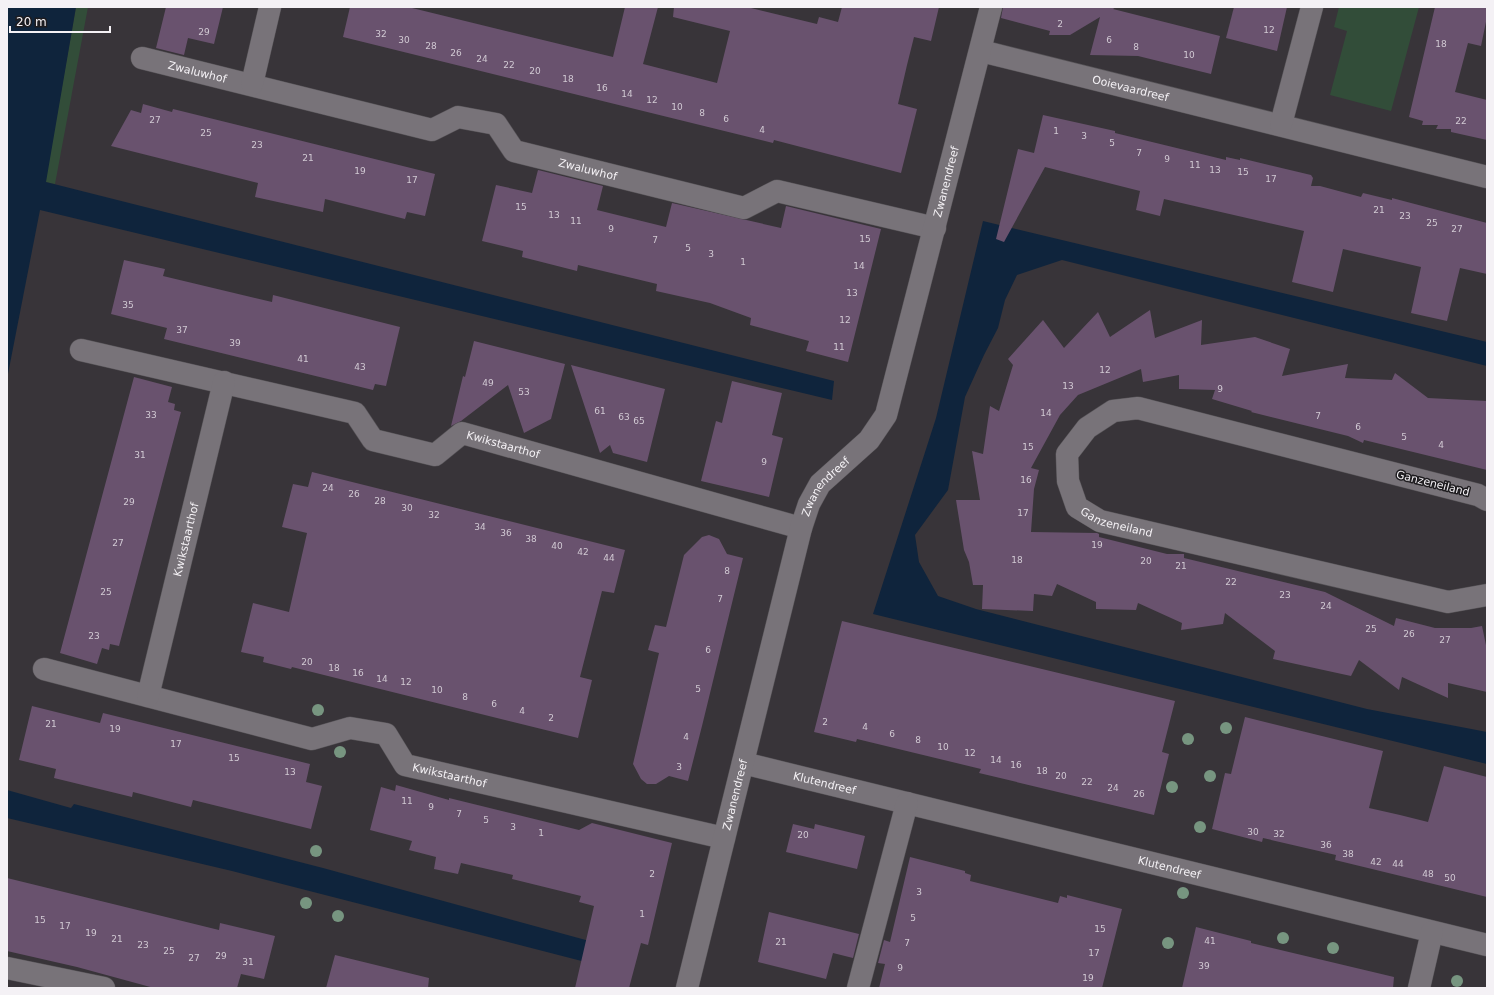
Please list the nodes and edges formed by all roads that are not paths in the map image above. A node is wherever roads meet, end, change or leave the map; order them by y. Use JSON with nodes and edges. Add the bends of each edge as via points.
{"nodes":[{"id":1,"x":270,"y":7,"type":"edge"},
{"id":2,"x":990,"y":7,"type":"edge"},
{"id":3,"x":1312,"y":7,"type":"edge"},
{"id":4,"x":981,"y":51,"type":"junction"},
{"id":5,"x":142,"y":58,"type":"dead end"},
{"id":6,"x":252,"y":84,"type":"junction"},
{"id":7,"x":1281,"y":124,"type":"junction"},
{"id":8,"x":1487,"y":177,"type":"edge"},
{"id":9,"x":935,"y":228,"type":"junction"},
{"id":10,"x":80,"y":350,"type":"dead end"},
{"id":11,"x":224,"y":382,"type":"junction"},
{"id":12,"x":1487,"y":500,"type":"edge"},
{"id":13,"x":801,"y":528,"type":"junction"},
{"id":14,"x":1487,"y":595,"type":"edge"},
{"id":15,"x":44,"y":669,"type":"dead end"},
{"id":16,"x":148,"y":696,"type":"junction"},
{"id":17,"x":743,"y":763,"type":"junction"},
{"id":18,"x":907,"y":803,"type":"junction"},
{"id":19,"x":724,"y":838,"type":"junction"},
{"id":20,"x":1432,"y":932,"type":"junction"},
{"id":21,"x":1487,"y":945,"type":"edge"},
{"id":22,"x":7,"y":968,"type":"edge"},
{"id":23,"x":687,"y":984,"type":"edge"},
{"id":24,"x":101,"y":988,"type":"edge"},
{"id":25,"x":858,"y":988,"type":"edge"},
{"id":26,"x":1420,"y":988,"type":"edge"}],
"edges":[{"from":1,"to":6,"type":"street"},
{"from":2,"to":4,"type":"street","name":"Zwanendreef"},
{"from":3,"to":7,"type":"street"},
{"from":4,"to":7,"type":"street","name":"Ooievaardreef"},
{"from":4,"to":9,"type":"street","name":"Zwanendreef"},
{"from":5,"to":6,"type":"street","name":"Zwaluwhof"},
{"from":6,"to":9,"type":"street","name":"Zwaluwhof","via":[[432,130],[458,117],[496,124],[514,150],[744,208],[777,191]]},
{"from":7,"to":8,"type":"street","name":"Ooievaardreef"},
{"from":9,"to":13,"type":"street","name":"Zwanendreef","via":[[886,415],[869,440],[820,484],[809,504]]},
{"from":10,"to":11,"type":"street","name":"Kwikstaarthof"},
{"from":11,"to":13,"type":"street","name":"Kwikstaarthof","via":[[355,413],[373,440],[435,455],[462,433]]},
{"from":11,"to":16,"type":"street","name":"Kwikstaarthof"},
{"from":12,"to":14,"type":"street","name":"Ganzeneiland","via":[[1478,495],[1138,408],[1113,411],[1087,428],[1066,454],[1068,481],[1077,507],[1100,521],[1448,602]]},
{"from":13,"to":17,"type":"street","name":"Zwanendreef"},
{"from":15,"to":16,"type":"street","name":"Kwikstaarthof"},
{"from":16,"to":19,"type":"street","name":"Kwikstaarthof","via":[[312,739],[350,728],[386,734],[404,765]]},
{"from":17,"to":18,"type":"street","name":"Klutendreef"},
{"from":17,"to":19,"type":"street","name":"Zwanendreef"},
{"from":18,"to":20,"type":"street","name":"Klutendreef"},
{"from":18,"to":25,"type":"street"},
{"from":19,"to":23,"type":"street","name":"Zwanendreef"},
{"from":20,"to":21,"type":"street","name":"Klutendreef"},
{"from":20,"to":26,"type":"street"},
{"from":22,"to":24,"type":"street"}]}
